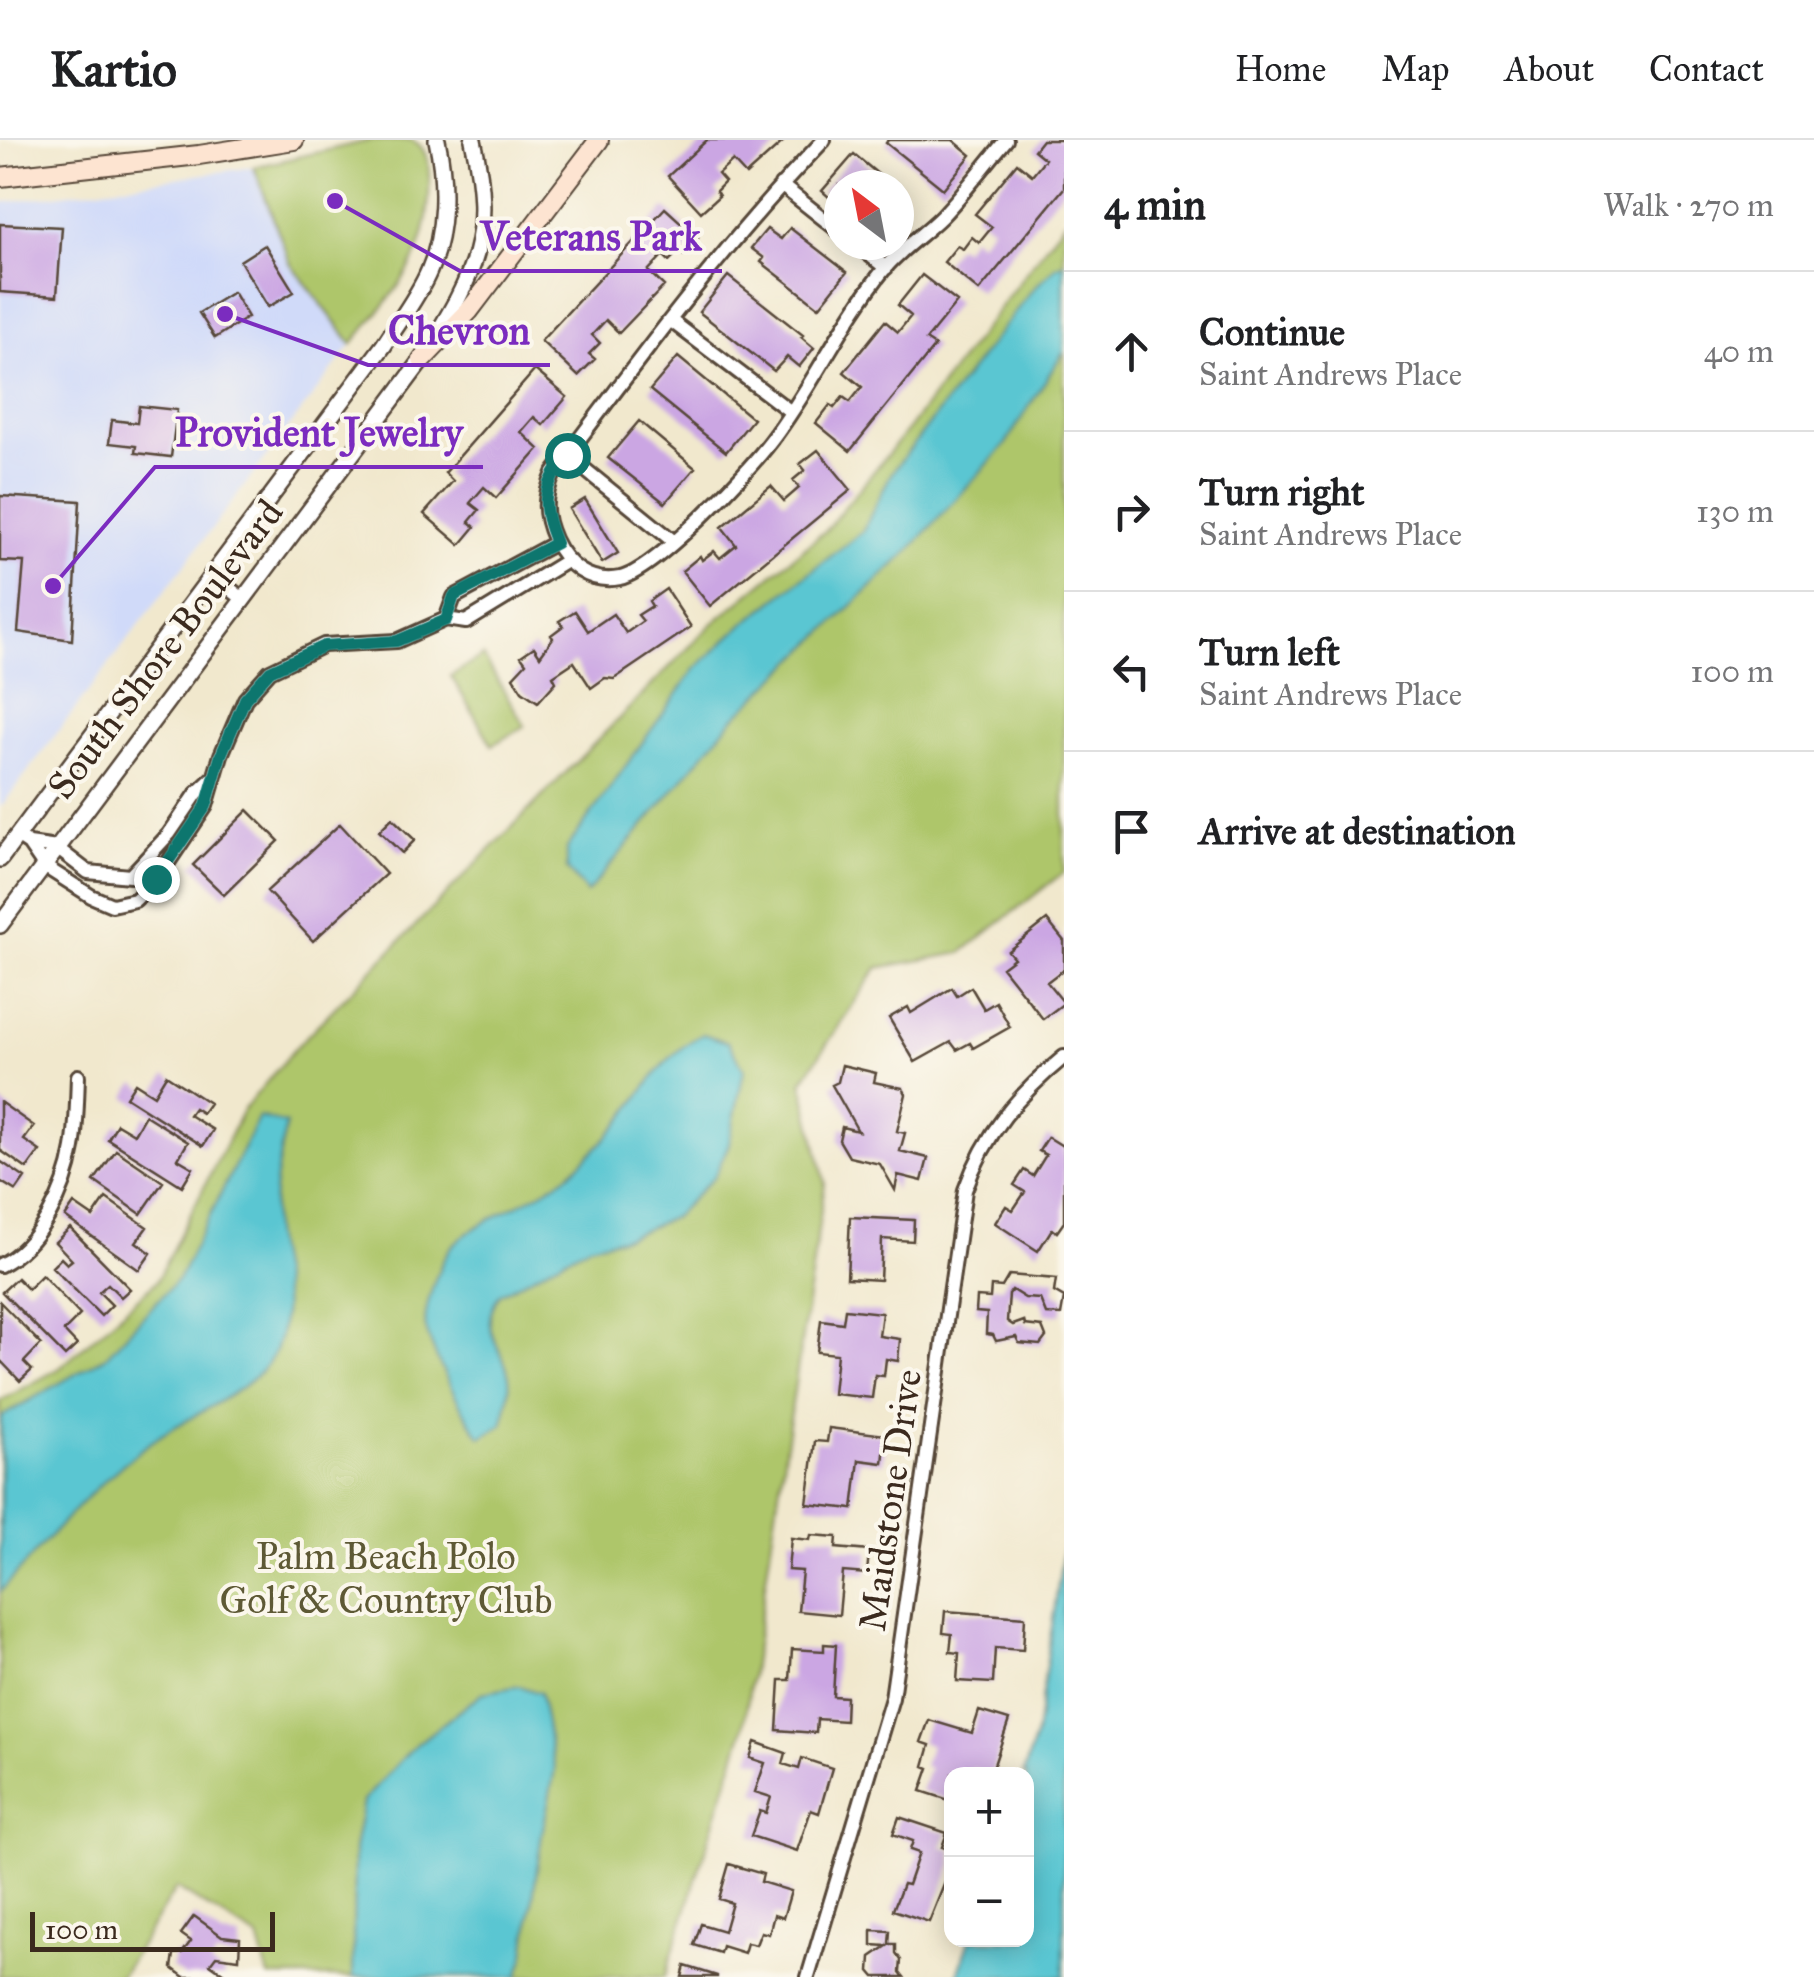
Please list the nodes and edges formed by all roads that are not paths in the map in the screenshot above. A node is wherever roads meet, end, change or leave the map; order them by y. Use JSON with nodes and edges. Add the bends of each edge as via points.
{"nodes":[{"id":1,"x":294,"y":140,"type":"edge"},
{"id":2,"x":437,"y":140,"type":"edge"},
{"id":3,"x":474,"y":140,"type":"edge"},
{"id":4,"x":599,"y":140,"type":"edge"},
{"id":5,"x":824,"y":140,"type":"edge"},
{"id":6,"x":1004,"y":141,"type":"edge"},
{"id":7,"x":0,"y":177,"type":"edge"},
{"id":8,"x":781,"y":185,"type":"junction"},
{"id":9,"x":824,"y":219,"type":"edge"},
{"id":10,"x":876,"y":260,"type":"edge"},
{"id":11,"x":886,"y":268,"type":"junction"},
{"id":12,"x":670,"y":320,"type":"junction"},
{"id":13,"x":422,"y":360,"type":"junction"},
{"id":14,"x":791,"y":412,"type":"junction"},
{"id":15,"x":567,"y":455,"type":"junction"},
{"id":16,"x":673,"y":541,"type":"junction"},
{"id":17,"x":556,"y":543,"type":"junction"},
{"id":18,"x":568,"y":560,"type":"junction"},
{"id":19,"x":211,"y":574,"type":"junction"},
{"id":20,"x":243,"y":600,"type":"junction"},
{"id":21,"x":446,"y":620,"type":"junction"},
{"id":22,"x":214,"y":778,"type":"junction"},
{"id":23,"x":23,"y":840,"type":"junction"},
{"id":24,"x":58,"y":848,"type":"junction"},
{"id":25,"x":0,"y":860,"type":"edge"},
{"id":26,"x":44,"y":866,"type":"junction"},
{"id":27,"x":0,"y":925,"type":"edge"},
{"id":28,"x":1064,"y":1056,"type":"edge"},
{"id":29,"x":78,"y":1076,"type":"dead end"},
{"id":30,"x":0,"y":1265,"type":"edge"},
{"id":31,"x":808,"y":1977,"type":"edge"}],
"edges":[{"from":1,"to":7,"type":"main road"},
{"from":2,"to":19,"type":"street","name":"South Shore Boulevard","via":[[439,240],[428,273],[384,345]]},
{"from":3,"to":13,"type":"street","name":"South Shore Boulevard","via":[[483,192],[480,247],[467,285]]},
{"from":4,"to":13,"type":"main road","via":[[469,311]]},
{"from":5,"to":8,"type":"street"},
{"from":6,"to":11,"type":"street"},
{"from":8,"to":9,"type":"street"},
{"from":8,"to":12,"type":"street"},
{"from":10,"to":11,"type":"street"},
{"from":11,"to":14,"type":"street"},
{"from":12,"to":14,"type":"street"},
{"from":12,"to":15,"type":"street"},
{"from":13,"to":20,"type":"street","name":"South Shore Boulevard"},
{"from":14,"to":16,"type":"street"},
{"from":15,"to":16,"type":"street"},
{"from":15,"to":17,"type":"street","via":[[543,503]]},
{"from":16,"to":18,"type":"street","via":[[620,578],[590,576]]},
{"from":17,"to":18,"type":"street"},
{"from":17,"to":21,"type":"street","via":[[454,596]]},
{"from":18,"to":21,"type":"street","via":[[466,622]]},
{"from":19,"to":20,"type":"street"},
{"from":19,"to":23,"type":"street","name":"South Shore Boulevard"},
{"from":20,"to":24,"type":"street","name":"South Shore Boulevard"},
{"from":21,"to":22,"type":"street","via":[[397,641],[324,646],[270,671],[245,699]]},
{"from":22,"to":24,"type":"street","via":[[130,876],[88,872]]},
{"from":22,"to":26,"type":"street","via":[[206,806],[135,900],[112,905]]},
{"from":23,"to":24,"type":"street"},
{"from":23,"to":25,"type":"street","name":"South Shore Boulevard"},
{"from":23,"to":26,"type":"street"},
{"from":24,"to":26,"type":"street","name":"South Shore Boulevard"},
{"from":26,"to":27,"type":"street","name":"South Shore Boulevard"},
{"from":28,"to":31,"type":"street","name":"Maidstone Drive","via":[[995,1126],[965,1190],[892,1698]]},
{"from":29,"to":30,"type":"street","via":[[74,1149],[60,1192],[36,1233]]}]}
